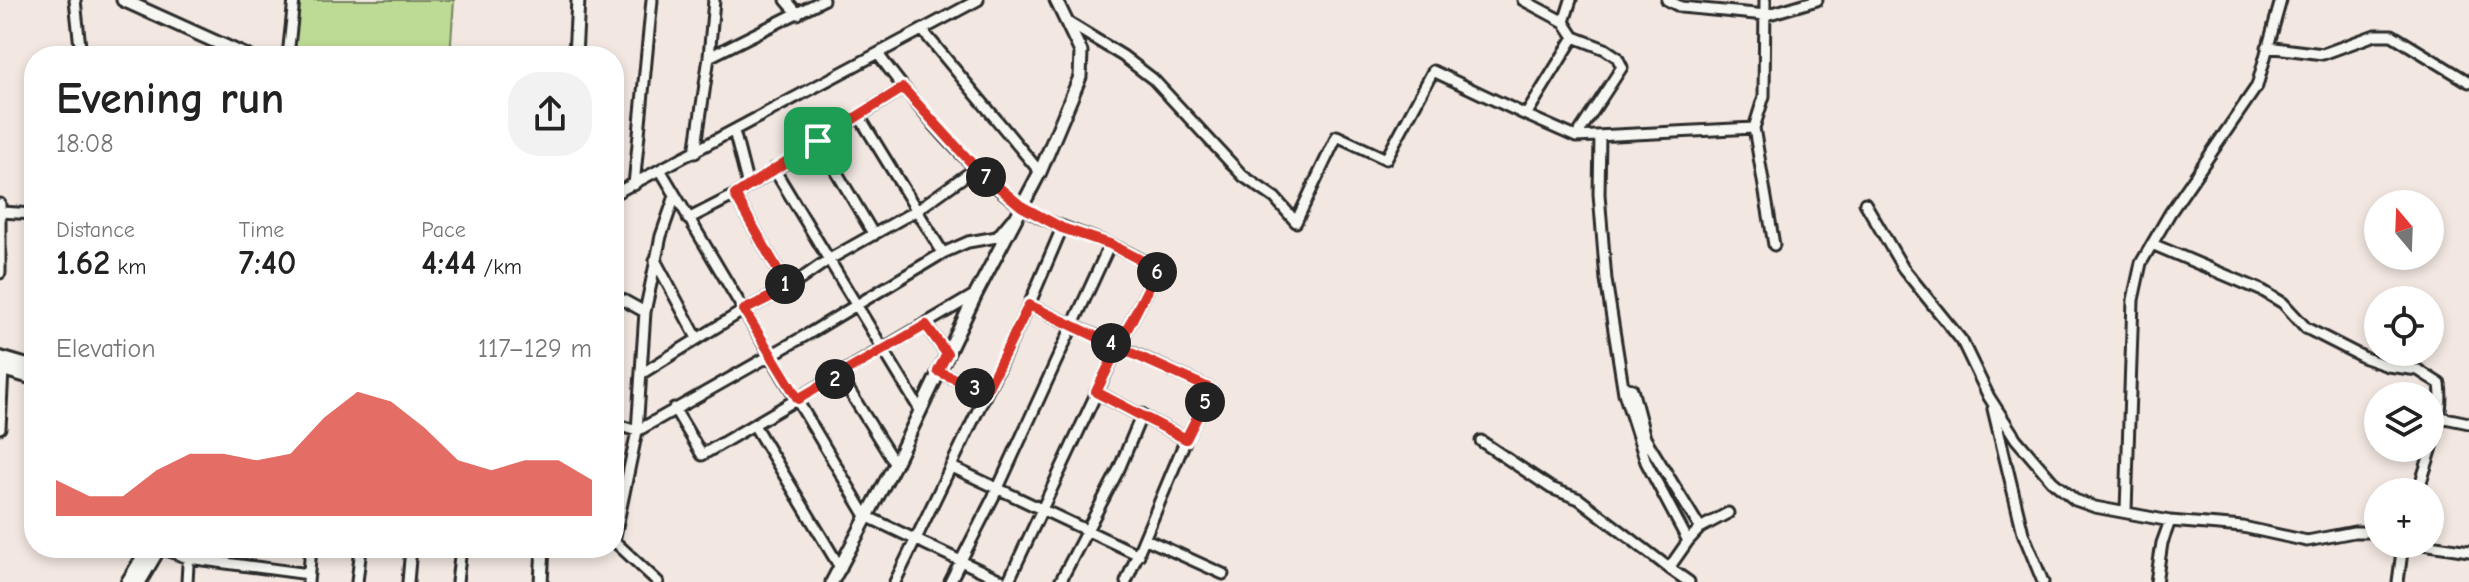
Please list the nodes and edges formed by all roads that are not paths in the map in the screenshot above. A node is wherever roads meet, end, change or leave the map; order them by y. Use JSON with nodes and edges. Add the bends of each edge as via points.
{"nodes":[{"id":1,"x":75,"y":0,"type":"edge"},
{"id":2,"x":123,"y":0,"type":"edge"},
{"id":3,"x":294,"y":0,"type":"edge"},
{"id":4,"x":578,"y":0,"type":"edge"},
{"id":5,"x":652,"y":0,"type":"edge"},
{"id":6,"x":714,"y":0,"type":"edge"},
{"id":7,"x":786,"y":0,"type":"edge"},
{"id":8,"x":823,"y":0,"type":"edge"},
{"id":9,"x":978,"y":0,"type":"edge"},
{"id":10,"x":1056,"y":0,"type":"edge"},
{"id":11,"x":1523,"y":0,"type":"edge"},
{"id":12,"x":1571,"y":0,"type":"edge"},
{"id":13,"x":1667,"y":0,"type":"edge"},
{"id":14,"x":1765,"y":0,"type":"edge"},
{"id":15,"x":1817,"y":0,"type":"edge"},
{"id":16,"x":2281,"y":0,"type":"edge"},
{"id":17,"x":798,"y":14,"type":"junction"},
{"id":18,"x":1766,"y":15,"type":"junction"},
{"id":19,"x":1564,"y":22,"type":"junction"},
{"id":20,"x":1069,"y":23,"type":"junction"},
{"id":21,"x":923,"y":31,"type":"junction"},
{"id":22,"x":1574,"y":37,"type":"junction"},
{"id":23,"x":80,"y":46,"type":"edge"},
{"id":24,"x":225,"y":46,"type":"edge"},
{"id":25,"x":289,"y":46,"type":"edge"},
{"id":26,"x":576,"y":46,"type":"edge"},
{"id":27,"x":2267,"y":47,"type":"junction"},
{"id":28,"x":878,"y":54,"type":"junction"},
{"id":29,"x":709,"y":57,"type":"junction"},
{"id":30,"x":2469,"y":82,"type":"edge"},
{"id":31,"x":903,"y":88,"type":"junction"},
{"id":32,"x":1526,"y":115,"type":"junction"},
{"id":33,"x":859,"y":116,"type":"junction"},
{"id":34,"x":1754,"y":128,"type":"junction"},
{"id":35,"x":734,"y":131,"type":"junction"},
{"id":36,"x":1600,"y":136,"type":"junction"},
{"id":37,"x":1576,"y":137,"type":"junction"},
{"id":38,"x":818,"y":141,"type":"junction"},
{"id":39,"x":695,"y":153,"type":"junction"},
{"id":40,"x":976,"y":168,"type":"junction"},
{"id":41,"x":774,"y":169,"type":"junction"},
{"id":42,"x":661,"y":171,"type":"junction"},
{"id":43,"x":1040,"y":172,"type":"junction"},
{"id":44,"x":634,"y":185,"type":"junction"},
{"id":45,"x":748,"y":186,"type":"junction"},
{"id":46,"x":624,"y":190,"type":"edge"},
{"id":47,"x":735,"y":195,"type":"junction"},
{"id":48,"x":675,"y":196,"type":"junction"},
{"id":49,"x":1865,"y":203,"type":"dead end"},
{"id":50,"x":0,"y":204,"type":"edge"},
{"id":51,"x":1021,"y":206,"type":"junction"},
{"id":52,"x":917,"y":210,"type":"junction"},
{"id":53,"x":1,"y":212,"type":"edge"},
{"id":54,"x":24,"y":213,"type":"edge"},
{"id":55,"x":688,"y":219,"type":"junction"},
{"id":56,"x":1062,"y":228,"type":"junction"},
{"id":57,"x":874,"y":235,"type":"junction"},
{"id":58,"x":1110,"y":244,"type":"junction"},
{"id":59,"x":2152,"y":244,"type":"junction"},
{"id":60,"x":1774,"y":245,"type":"dead end"},
{"id":61,"x":943,"y":253,"type":"junction"},
{"id":62,"x":0,"y":255,"type":"edge"},
{"id":63,"x":655,"y":260,"type":"junction"},
{"id":64,"x":828,"y":260,"type":"junction"},
{"id":65,"x":0,"y":273,"type":"edge"},
{"id":66,"x":788,"y":288,"type":"junction"},
{"id":67,"x":976,"y":294,"type":"junction"},
{"id":68,"x":624,"y":300,"type":"edge"},
{"id":69,"x":1029,"y":305,"type":"junction"},
{"id":70,"x":856,"y":306,"type":"junction"},
{"id":71,"x":744,"y":310,"type":"junction"},
{"id":72,"x":645,"y":312,"type":"junction"},
{"id":73,"x":926,"y":325,"type":"junction"},
{"id":74,"x":1074,"y":325,"type":"junction"},
{"id":75,"x":697,"y":338,"type":"junction"},
{"id":76,"x":1118,"y":347,"type":"junction"},
{"id":77,"x":884,"y":350,"type":"junction"},
{"id":78,"x":947,"y":354,"type":"junction"},
{"id":79,"x":769,"y":355,"type":"junction"},
{"id":80,"x":1,"y":365,"type":"edge"},
{"id":81,"x":24,"y":367,"type":"edge"},
{"id":82,"x":938,"y":371,"type":"junction"},
{"id":83,"x":24,"y":374,"type":"edge"},
{"id":84,"x":641,"y":374,"type":"junction"},
{"id":85,"x":840,"y":376,"type":"junction"},
{"id":86,"x":2437,"y":382,"type":"edge"},
{"id":87,"x":1623,"y":387,"type":"junction"},
{"id":88,"x":1096,"y":392,"type":"junction"},
{"id":89,"x":985,"y":393,"type":"junction"},
{"id":90,"x":1989,"y":397,"type":"junction"},
{"id":91,"x":798,"y":399,"type":"junction"},
{"id":92,"x":674,"y":408,"type":"junction"},
{"id":93,"x":0,"y":409,"type":"edge"},
{"id":94,"x":920,"y":410,"type":"junction"},
{"id":95,"x":1142,"y":414,"type":"junction"},
{"id":96,"x":2444,"y":418,"type":"edge"},
{"id":97,"x":2469,"y":423,"type":"edge"},
{"id":98,"x":754,"y":425,"type":"junction"},
{"id":99,"x":624,"y":427,"type":"edge"},
{"id":100,"x":0,"y":428,"type":"edge"},
{"id":101,"x":637,"y":431,"type":"junction"},
{"id":102,"x":1186,"y":439,"type":"junction"},
{"id":103,"x":1481,"y":441,"type":"dead end"},
{"id":104,"x":895,"y":464,"type":"junction"},
{"id":105,"x":952,"y":467,"type":"junction"},
{"id":106,"x":998,"y":488,"type":"junction"},
{"id":107,"x":624,"y":493,"type":"edge"},
{"id":108,"x":1041,"y":509,"type":"junction"},
{"id":109,"x":2126,"y":511,"type":"junction"},
{"id":110,"x":1728,"y":513,"type":"dead end"},
{"id":111,"x":866,"y":516,"type":"junction"},
{"id":112,"x":2170,"y":521,"type":"junction"},
{"id":113,"x":1700,"y":528,"type":"junction"},
{"id":114,"x":1086,"y":530,"type":"junction"},
{"id":115,"x":2364,"y":532,"type":"edge"},
{"id":116,"x":916,"y":539,"type":"junction"},
{"id":117,"x":1146,"y":539,"type":"junction"},
{"id":118,"x":1688,"y":541,"type":"junction"},
{"id":119,"x":2444,"y":547,"type":"edge"},
{"id":120,"x":624,"y":550,"type":"edge"},
{"id":121,"x":2469,"y":551,"type":"edge"},
{"id":122,"x":1139,"y":555,"type":"junction"},
{"id":123,"x":143,"y":558,"type":"edge"},
{"id":124,"x":154,"y":558,"type":"edge"},
{"id":125,"x":189,"y":558,"type":"edge"},
{"id":126,"x":213,"y":558,"type":"edge"},
{"id":127,"x":310,"y":558,"type":"edge"},
{"id":128,"x":360,"y":558,"type":"edge"},
{"id":129,"x":410,"y":558,"type":"edge"},
{"id":130,"x":460,"y":558,"type":"edge"},
{"id":131,"x":542,"y":558,"type":"edge"},
{"id":132,"x":2401,"y":558,"type":"edge"},
{"id":133,"x":961,"y":559,"type":"junction"},
{"id":134,"x":1669,"y":568,"type":"junction"},
{"id":135,"x":841,"y":569,"type":"junction"},
{"id":136,"x":1223,"y":574,"type":"dead end"},
{"id":137,"x":308,"y":578,"type":"edge"},
{"id":138,"x":128,"y":582,"type":"edge"},
{"id":139,"x":139,"y":582,"type":"edge"},
{"id":140,"x":187,"y":582,"type":"edge"},
{"id":141,"x":357,"y":582,"type":"edge"},
{"id":142,"x":408,"y":582,"type":"edge"},
{"id":143,"x":457,"y":582,"type":"edge"},
{"id":144,"x":541,"y":582,"type":"edge"},
{"id":145,"x":658,"y":582,"type":"edge"},
{"id":146,"x":832,"y":582,"type":"edge"},
{"id":147,"x":895,"y":582,"type":"edge"},
{"id":148,"x":950,"y":582,"type":"edge"},
{"id":149,"x":1007,"y":582,"type":"edge"},
{"id":150,"x":1060,"y":582,"type":"edge"},
{"id":151,"x":1126,"y":582,"type":"edge"},
{"id":152,"x":1689,"y":582,"type":"edge"},
{"id":153,"x":2043,"y":582,"type":"edge"},
{"id":154,"x":2156,"y":582,"type":"edge"},
{"id":155,"x":2398,"y":582,"type":"edge"}],
"edges":[{"from":1,"to":23,"type":"street"},
{"from":2,"to":24,"type":"main road"},
{"from":3,"to":25,"type":"street"},
{"from":4,"to":26,"type":"main road"},
{"from":5,"to":44,"type":"street"},
{"from":6,"to":29,"type":"street"},
{"from":7,"to":17,"type":"street"},
{"from":8,"to":17,"type":"street"},
{"from":9,"to":21,"type":"street"},
{"from":10,"to":20,"type":"main road"},
{"from":11,"to":19,"type":"street"},
{"from":12,"to":19,"type":"street"},
{"from":13,"to":18,"type":"street","via":[[1681,7]]},
{"from":14,"to":18,"type":"street"},
{"from":15,"to":18,"type":"street"},
{"from":16,"to":27,"type":"street"},
{"from":17,"to":29,"type":"street"},
{"from":18,"to":34,"type":"street","via":[[1764,96]]},
{"from":19,"to":22,"type":"street"},
{"from":20,"to":32,"type":"street","via":[[1153,79],[1243,176],[1275,198],[1296,222],[1337,136],[1386,159],[1433,71]]},
{"from":20,"to":43,"type":"main road","via":[[1081,52],[1080,77]]},
{"from":21,"to":28,"type":"street"},
{"from":21,"to":43,"type":"street"},
{"from":22,"to":32,"type":"street"},
{"from":22,"to":37,"type":"street","via":[[1605,49],[1622,67]]},
{"from":27,"to":30,"type":"street","via":[[2323,54],[2375,35],[2392,35]]},
{"from":27,"to":59,"type":"street","via":[[2257,86]]},
{"from":28,"to":31,"type":"street"},
{"from":28,"to":35,"type":"street"},
{"from":29,"to":39,"type":"street"},
{"from":31,"to":33,"type":"street"},
{"from":31,"to":40,"type":"street"},
{"from":32,"to":37,"type":"street"},
{"from":33,"to":38,"type":"street"},
{"from":33,"to":52,"type":"street"},
{"from":34,"to":36,"type":"street"},
{"from":34,"to":60,"type":"street"},
{"from":35,"to":39,"type":"street"},
{"from":35,"to":45,"type":"street"},
{"from":36,"to":37,"type":"street"},
{"from":36,"to":87,"type":"street","via":[[1606,280]]},
{"from":38,"to":41,"type":"street"},
{"from":38,"to":57,"type":"street"},
{"from":39,"to":42,"type":"street"},
{"from":40,"to":51,"type":"street"},
{"from":40,"to":52,"type":"street"},
{"from":41,"to":45,"type":"street"},
{"from":41,"to":64,"type":"street"},
{"from":42,"to":44,"type":"street"},
{"from":42,"to":48,"type":"street"},
{"from":43,"to":51,"type":"main road"},
{"from":44,"to":46,"type":"street"},
{"from":45,"to":47,"type":"street"},
{"from":47,"to":55,"type":"street"},
{"from":47,"to":66,"type":"street"},
{"from":48,"to":55,"type":"street"},
{"from":48,"to":63,"type":"street"},
{"from":49,"to":90,"type":"street","via":[[1903,268],[1962,341]]},
{"from":50,"to":53,"type":"street"},
{"from":51,"to":56,"type":"street"},
{"from":51,"to":61,"type":"street","via":[[997,237]]},
{"from":51,"to":67,"type":"main road"},
{"from":52,"to":57,"type":"street"},
{"from":52,"to":61,"type":"street"},
{"from":53,"to":54,"type":"street"},
{"from":53,"to":62,"type":"street"},
{"from":55,"to":71,"type":"street"},
{"from":56,"to":58,"type":"street"},
{"from":56,"to":69,"type":"street"},
{"from":57,"to":64,"type":"street"},
{"from":58,"to":74,"type":"street"},
{"from":58,"to":76,"type":"street","via":[[1158,269]]},
{"from":59,"to":86,"type":"street","via":[[2263,291],[2306,328],[2365,358],[2418,370]]},
{"from":59,"to":109,"type":"street","via":[[2141,263],[2133,300]]},
{"from":61,"to":70,"type":"street"},
{"from":62,"to":65,"type":"street"},
{"from":63,"to":72,"type":"street"},
{"from":63,"to":75,"type":"street"},
{"from":64,"to":66,"type":"street"},
{"from":64,"to":70,"type":"street"},
{"from":66,"to":71,"type":"street"},
{"from":67,"to":73,"type":"street"},
{"from":67,"to":78,"type":"main road"},
{"from":68,"to":72,"type":"street"},
{"from":69,"to":74,"type":"street"},
{"from":69,"to":89,"type":"street"},
{"from":70,"to":77,"type":"street"},
{"from":70,"to":79,"type":"street"},
{"from":71,"to":75,"type":"street"},
{"from":71,"to":79,"type":"street"},
{"from":72,"to":84,"type":"street"},
{"from":73,"to":77,"type":"street"},
{"from":73,"to":78,"type":"street"},
{"from":74,"to":76,"type":"street"},
{"from":74,"to":106,"type":"street"},
{"from":75,"to":84,"type":"street"},
{"from":76,"to":88,"type":"street"},
{"from":76,"to":102,"type":"street","via":[[1211,389]]},
{"from":77,"to":85,"type":"street"},
{"from":77,"to":94,"type":"street"},
{"from":78,"to":82,"type":"main road"},
{"from":79,"to":91,"type":"street"},
{"from":79,"to":92,"type":"street"},
{"from":80,"to":81,"type":"highway"},
{"from":80,"to":83,"type":"highway"},
{"from":80,"to":93,"type":"street"},
{"from":82,"to":89,"type":"street"},
{"from":82,"to":94,"type":"main road"},
{"from":84,"to":101,"type":"street"},
{"from":85,"to":91,"type":"street"},
{"from":85,"to":104,"type":"street"},
{"from":87,"to":113,"type":"street","via":[[1632,389],[1645,438]]},
{"from":87,"to":118,"type":"street","via":[[1646,462]]},
{"from":88,"to":95,"type":"street"},
{"from":88,"to":108,"type":"street"},
{"from":89,"to":105,"type":"street"},
{"from":90,"to":109,"type":"street","via":[[2052,481],[2075,500]]},
{"from":90,"to":153,"type":"street","via":[[2023,533]]},
{"from":91,"to":98,"type":"street"},
{"from":91,"to":111,"type":"street"},
{"from":92,"to":98,"type":"street","via":[[702,455]]},
{"from":92,"to":101,"type":"street"},
{"from":93,"to":100,"type":"street"},
{"from":94,"to":104,"type":"main road"},
{"from":95,"to":102,"type":"street"},
{"from":95,"to":114,"type":"street"},
{"from":96,"to":97,"type":"street"},
{"from":98,"to":135,"type":"street"},
{"from":99,"to":101,"type":"street"},
{"from":101,"to":107,"type":"street"},
{"from":102,"to":117,"type":"street"},
{"from":103,"to":134,"type":"street","via":[[1551,488],[1579,499]]},
{"from":104,"to":111,"type":"main road"},
{"from":105,"to":106,"type":"street"},
{"from":105,"to":116,"type":"street"},
{"from":106,"to":108,"type":"street"},
{"from":106,"to":133,"type":"street"},
{"from":108,"to":114,"type":"street"},
{"from":108,"to":149,"type":"street"},
{"from":109,"to":112,"type":"street"},
{"from":110,"to":113,"type":"street"},
{"from":111,"to":116,"type":"street"},
{"from":111,"to":135,"type":"main road"},
{"from":112,"to":115,"type":"street","via":[[2243,527],[2307,541]]},
{"from":112,"to":154,"type":"street"},
{"from":113,"to":118,"type":"street"},
{"from":114,"to":122,"type":"street"},
{"from":114,"to":150,"type":"street"},
{"from":116,"to":133,"type":"street"},
{"from":116,"to":147,"type":"street"},
{"from":117,"to":122,"type":"street"},
{"from":117,"to":136,"type":"street"},
{"from":118,"to":134,"type":"street"},
{"from":119,"to":121,"type":"street"},
{"from":120,"to":145,"type":"street"},
{"from":122,"to":151,"type":"street"},
{"from":123,"to":138,"type":"highway"},
{"from":124,"to":139,"type":"highway"},
{"from":125,"to":140,"type":"street"},
{"from":126,"to":137,"type":"street"},
{"from":127,"to":137,"type":"street"},
{"from":128,"to":141,"type":"street"},
{"from":129,"to":142,"type":"street"},
{"from":130,"to":143,"type":"street"},
{"from":131,"to":144,"type":"main road"},
{"from":132,"to":155,"type":"street"},
{"from":133,"to":148,"type":"street"},
{"from":133,"to":149,"type":"street"},
{"from":134,"to":152,"type":"street"},
{"from":135,"to":146,"type":"main road"}]}
